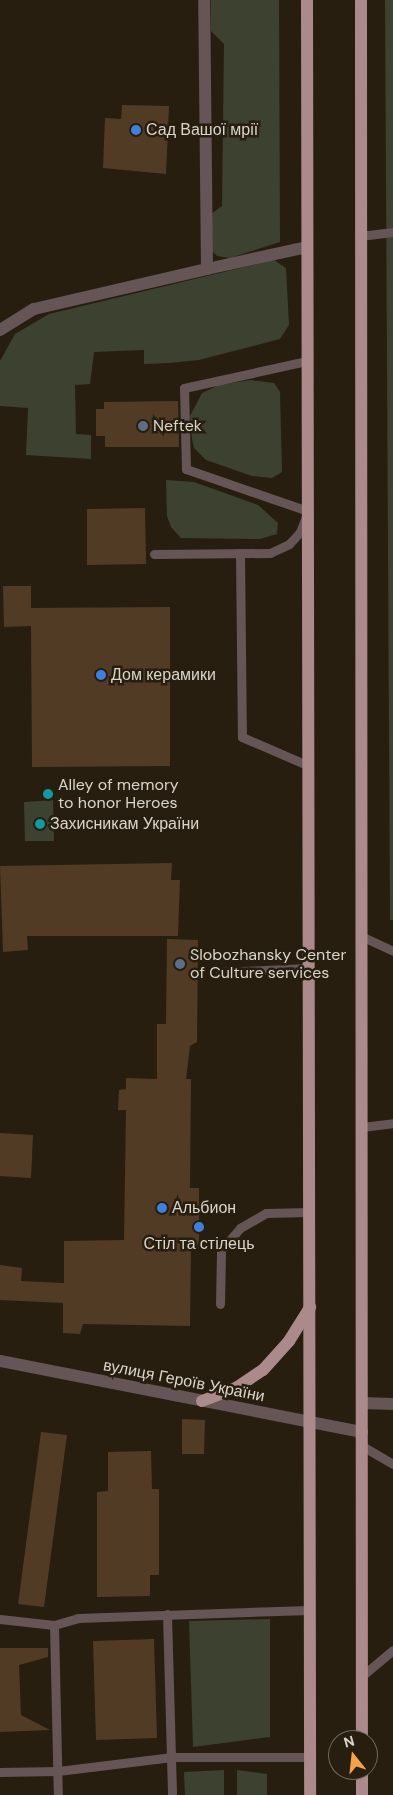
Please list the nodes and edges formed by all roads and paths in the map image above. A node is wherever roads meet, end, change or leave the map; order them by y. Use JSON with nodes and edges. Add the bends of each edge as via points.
{"nodes":[{"id":1,"x":204,"y":0,"type":"edge"},
{"id":2,"x":307,"y":0,"type":"edge"},
{"id":3,"x":360,"y":0,"type":"edge"},
{"id":4,"x":393,"y":232,"type":"edge"},
{"id":5,"x":360,"y":236,"type":"junction"},
{"id":6,"x":307,"y":247,"type":"junction"},
{"id":7,"x":207,"y":269,"type":"junction"},
{"id":8,"x":0,"y":330,"type":"edge"},
{"id":9,"x":307,"y":361,"type":"junction"},
{"id":10,"x":308,"y":511,"type":"junction"},
{"id":11,"x":240,"y":553,"type":"junction"},
{"id":12,"x":154,"y":554,"type":"dead end"},
{"id":13,"x":307,"y":765,"type":"junction"},
{"id":14,"x":361,"y":936,"type":"junction"},
{"id":15,"x":393,"y":951,"type":"edge"},
{"id":16,"x":308,"y":968,"type":"junction"},
{"id":17,"x":220,"y":972,"type":"dead end"},
{"id":18,"x":393,"y":1123,"type":"edge"},
{"id":19,"x":362,"y":1127,"type":"junction"},
{"id":20,"x":310,"y":1212,"type":"junction"},
{"id":21,"x":220,"y":1304,"type":"dead end"},
{"id":22,"x":310,"y":1307,"type":"junction"},
{"id":23,"x":0,"y":1361,"type":"edge"},
{"id":24,"x":202,"y":1401,"type":"junction"},
{"id":25,"x":362,"y":1403,"type":"junction"},
{"id":26,"x":393,"y":1404,"type":"edge"},
{"id":27,"x":311,"y":1422,"type":"junction"},
{"id":28,"x":362,"y":1432,"type":"junction"},
{"id":29,"x":362,"y":1446,"type":"junction"},
{"id":30,"x":393,"y":1464,"type":"edge"},
{"id":31,"x":310,"y":1610,"type":"junction"},
{"id":32,"x":167,"y":1614,"type":"junction"},
{"id":33,"x":0,"y":1619,"type":"edge"},
{"id":34,"x":54,"y":1625,"type":"junction"},
{"id":35,"x":393,"y":1650,"type":"edge"},
{"id":36,"x":362,"y":1676,"type":"junction"},
{"id":37,"x":362,"y":1730,"type":"edge"},
{"id":38,"x":172,"y":1757,"type":"junction"},
{"id":39,"x":310,"y":1757,"type":"junction"},
{"id":40,"x":58,"y":1771,"type":"junction"},
{"id":41,"x":0,"y":1772,"type":"edge"},
{"id":42,"x":362,"y":1780,"type":"edge"},
{"id":43,"x":58,"y":1795,"type":"edge"},
{"id":44,"x":172,"y":1795,"type":"edge"},
{"id":45,"x":310,"y":1795,"type":"edge"},
{"id":46,"x":362,"y":1795,"type":"edge"}],
"edges":[{"from":1,"to":7,"type":"street"},
{"from":2,"to":6,"type":"main road"},
{"from":3,"to":5,"type":"main road"},
{"from":4,"to":5,"type":"lane"},
{"from":5,"to":14,"type":"main road"},
{"from":6,"to":7,"type":"street"},
{"from":6,"to":9,"type":"main road"},
{"from":7,"to":8,"type":"street","via":[[34,309]]},
{"from":9,"to":10,"type":"main road"},
{"from":9,"to":10,"type":"lane","via":[[184,388],[186,470]]},
{"from":10,"to":11,"type":"lane","via":[[300,532],[289,544],[270,553]]},
{"from":10,"to":13,"type":"main road"},
{"from":11,"to":12,"type":"lane"},
{"from":11,"to":13,"type":"lane","via":[[242,737]]},
{"from":13,"to":16,"type":"main road"},
{"from":14,"to":15,"type":"lane"},
{"from":14,"to":19,"type":"main road"},
{"from":16,"to":17,"type":"lane"},
{"from":16,"to":20,"type":"main road"},
{"from":18,"to":19,"type":"lane"},
{"from":19,"to":25,"type":"main road"},
{"from":20,"to":21,"type":"lane","via":[[266,1213],[240,1228],[221,1250]]},
{"from":20,"to":22,"type":"main road"},
{"from":22,"to":24,"type":"main road","via":[[289,1341],[262,1370],[236,1388]]},
{"from":22,"to":27,"type":"main road"},
{"from":23,"to":24,"type":"street","name":"вулиця Героїв України"},
{"from":24,"to":27,"type":"street","name":"вулиця Героїв України"},
{"from":25,"to":26,"type":"street"},
{"from":25,"to":28,"type":"main road"},
{"from":27,"to":28,"type":"street","name":"вулиця Героїв України"},
{"from":27,"to":31,"type":"main road"},
{"from":28,"to":29,"type":"main road"},
{"from":29,"to":30,"type":"lane"},
{"from":29,"to":36,"type":"main road"},
{"from":31,"to":32,"type":"lane"},
{"from":31,"to":39,"type":"main road"},
{"from":32,"to":34,"type":"lane","via":[[78,1618]]},
{"from":32,"to":38,"type":"lane"},
{"from":33,"to":34,"type":"lane"},
{"from":34,"to":40,"type":"lane"},
{"from":35,"to":36,"type":"lane"},
{"from":36,"to":37,"type":"main road"},
{"from":38,"to":39,"type":"lane"},
{"from":38,"to":40,"type":"lane"},
{"from":38,"to":44,"type":"lane"},
{"from":39,"to":45,"type":"main road"},
{"from":40,"to":41,"type":"lane"},
{"from":40,"to":43,"type":"lane"},
{"from":42,"to":46,"type":"main road"}]}
